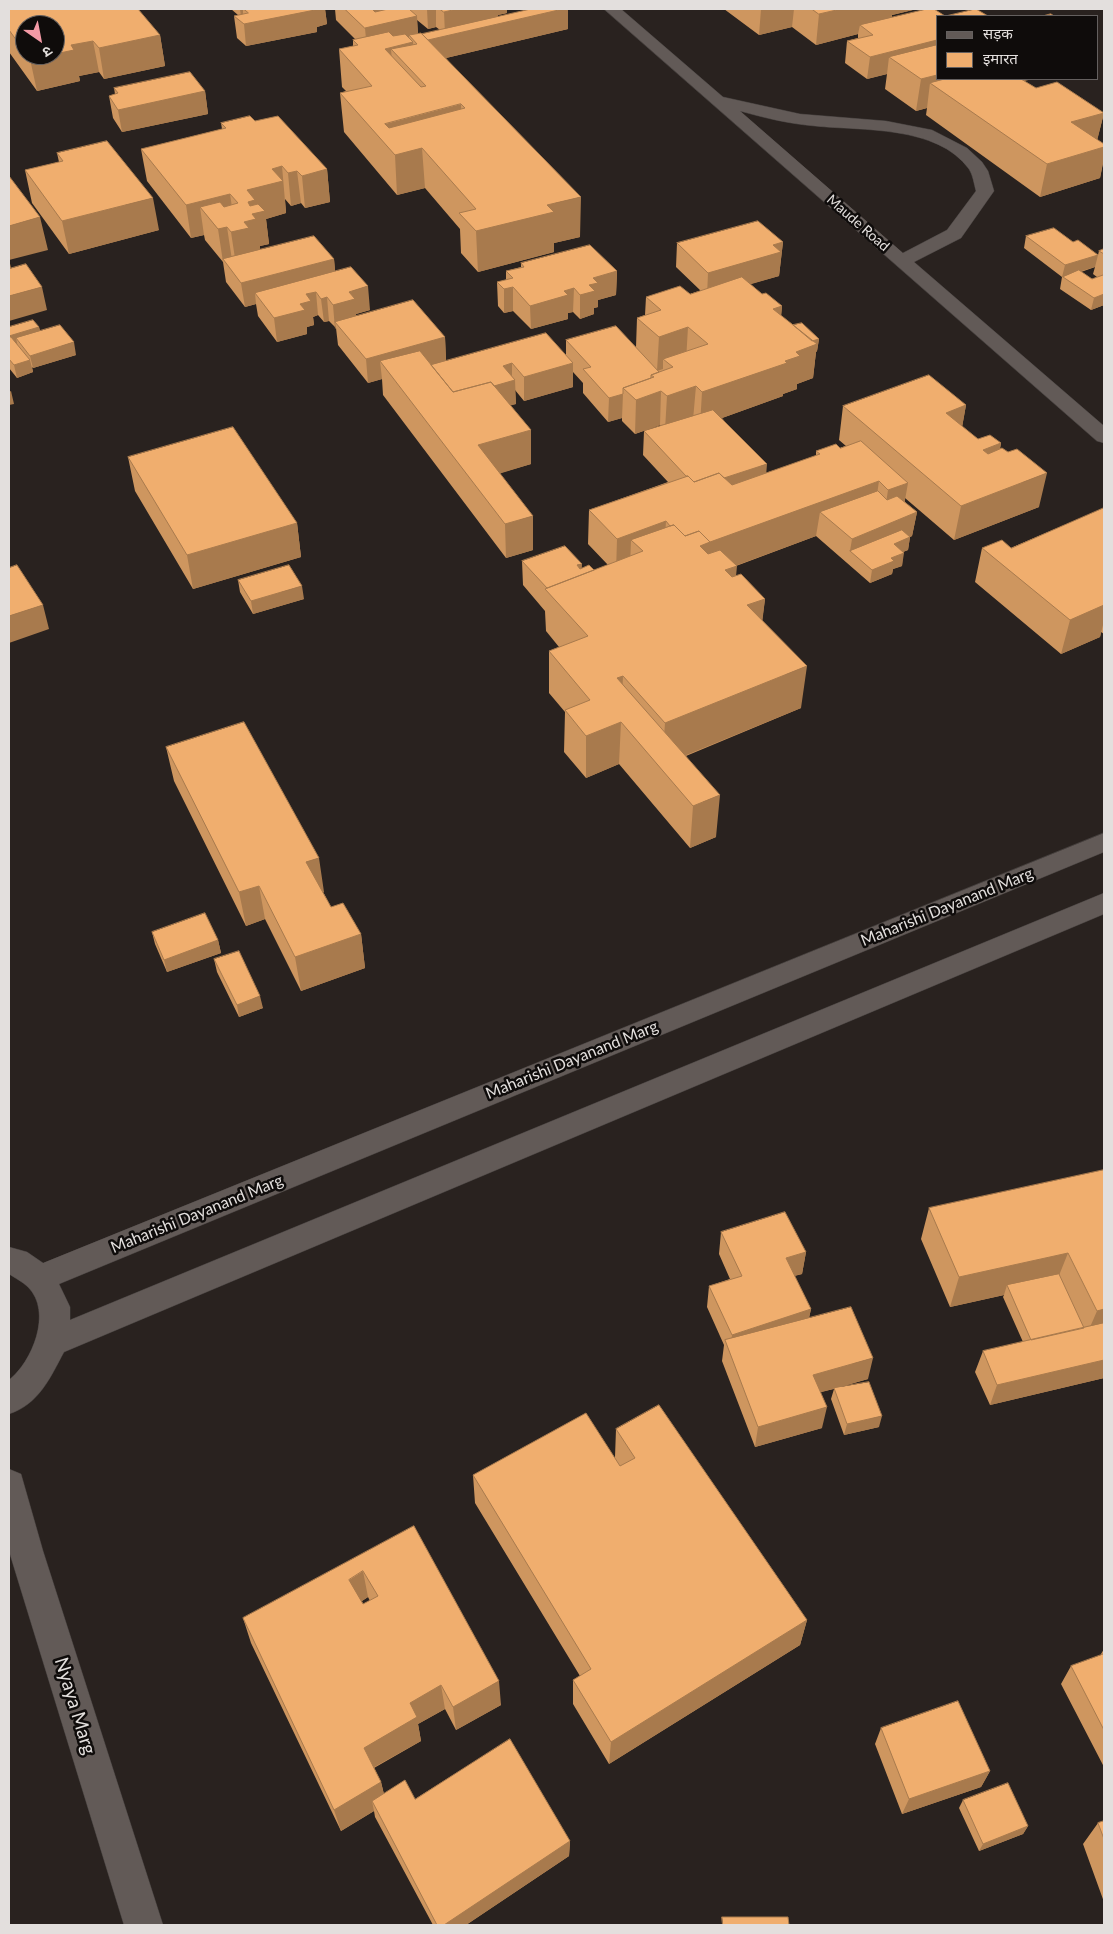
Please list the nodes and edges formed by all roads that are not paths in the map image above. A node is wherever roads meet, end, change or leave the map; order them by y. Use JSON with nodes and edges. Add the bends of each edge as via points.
{"nodes":[{"id":1,"x":612,"y":9,"type":"edge"},
{"id":2,"x":717,"y":100,"type":"junction"},
{"id":3,"x":902,"y":262,"type":"junction"},
{"id":4,"x":1104,"y":436,"type":"edge"},
{"id":5,"x":1104,"y":842,"type":"edge"},
{"id":6,"x":1104,"y":903,"type":"edge"},
{"id":7,"x":9,"y":1260,"type":"edge"},
{"id":8,"x":40,"y":1278,"type":"junction"},
{"id":9,"x":53,"y":1342,"type":"junction"},
{"id":10,"x":9,"y":1399,"type":"edge"},
{"id":11,"x":9,"y":1485,"type":"edge"},
{"id":12,"x":17,"y":1554,"type":"edge"},
{"id":13,"x":144,"y":1925,"type":"edge"}],
"edges":[{"from":1,"to":2,"type":"street","name":"Maude Road"},
{"from":2,"to":3,"type":"street","name":"Maude Road"},
{"from":2,"to":3,"type":"street","via":[[770,115],[826,122],[873,123],[915,130],[950,145],[977,167],[985,191],[954,234]]},
{"from":3,"to":4,"type":"street","name":"Maude Road"},
{"from":5,"to":8,"type":"street","name":"Maharishi Dayanand Marg"},
{"from":6,"to":9,"type":"street"},
{"from":7,"to":8,"type":"street"},
{"from":8,"to":9,"type":"street","via":[[54,1307]]},
{"from":9,"to":10,"type":"street","via":[[31,1382]]},
{"from":11,"to":12,"type":"street","name":"Nyaya Marg"},
{"from":12,"to":13,"type":"street","name":"Nyaya Marg"}]}
